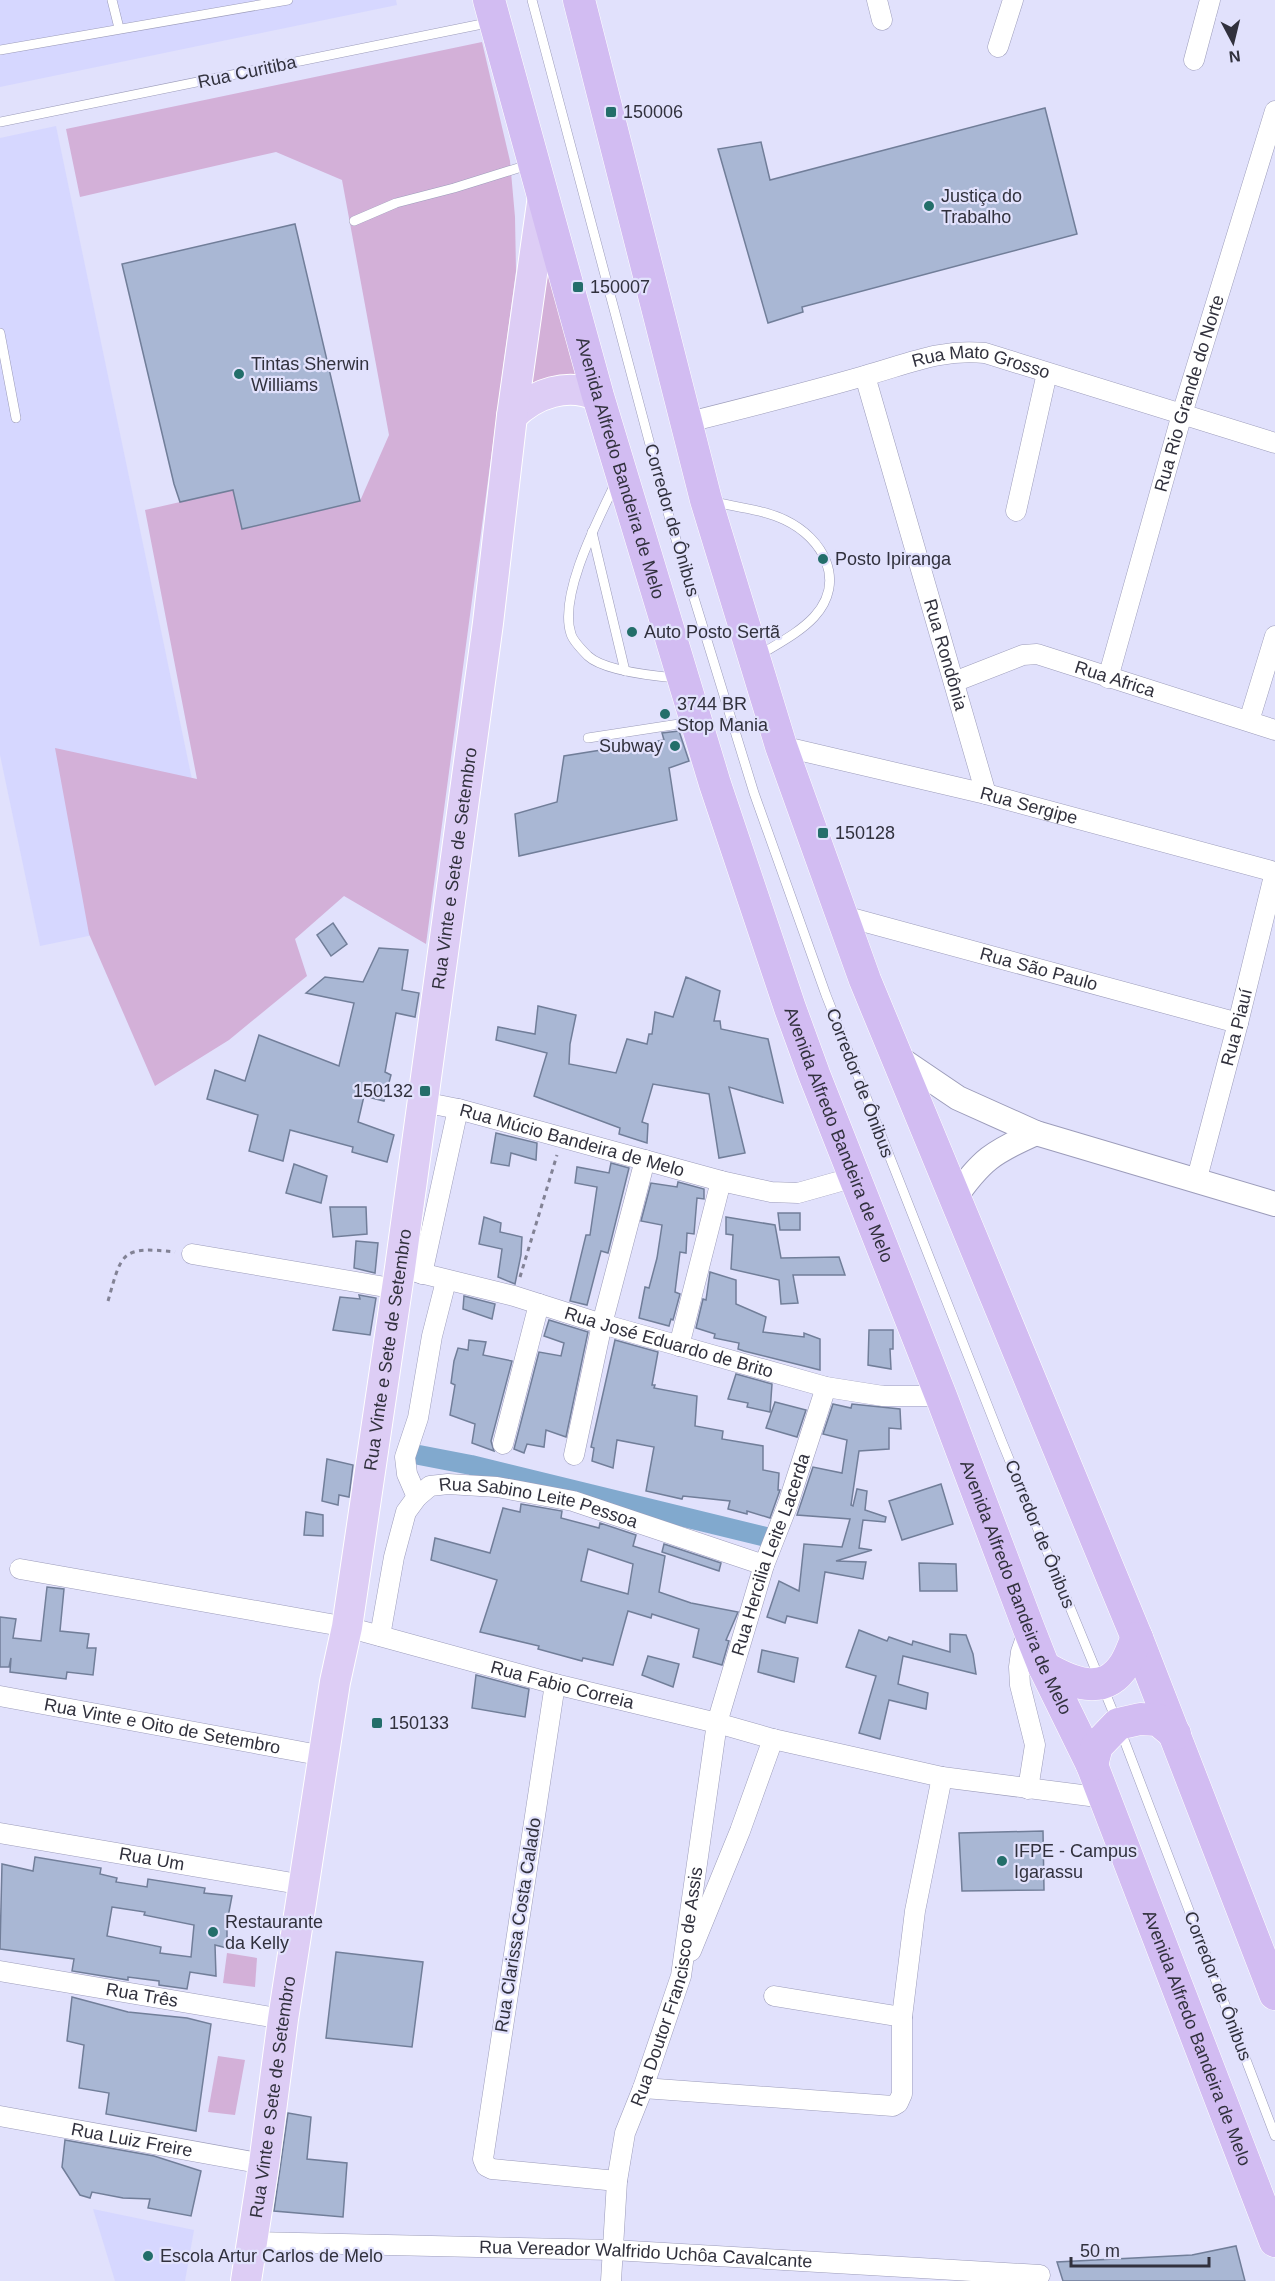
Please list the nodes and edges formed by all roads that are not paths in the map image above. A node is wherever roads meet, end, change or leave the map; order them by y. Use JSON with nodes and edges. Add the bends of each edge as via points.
{"nodes":[{"id":1,"x":112,"y":0,"type":"edge"},
{"id":2,"x":288,"y":0,"type":"edge"},
{"id":3,"x":532,"y":0,"type":"edge"},
{"id":4,"x":579,"y":0,"type":"edge"},
{"id":5,"x":877,"y":0,"type":"edge"},
{"id":6,"x":1013,"y":0,"type":"edge"},
{"id":7,"x":1210,"y":0,"type":"edge"},
{"id":8,"x":489,"y":11,"type":"edge"},
{"id":9,"x":882,"y":20,"type":"dead end"},
{"id":10,"x":118,"y":28,"type":"junction"},
{"id":11,"x":998,"y":46,"type":"dead end"},
{"id":12,"x":0,"y":50,"type":"edge"},
{"id":13,"x":1194,"y":60,"type":"dead end"},
{"id":14,"x":1275,"y":111,"type":"edge"},
{"id":15,"x":0,"y":122,"type":"edge"},
{"id":16,"x":533,"y":163,"type":"junction"},
{"id":17,"x":543,"y":196,"type":"junction"},
{"id":18,"x":354,"y":221,"type":"dead end"},
{"id":19,"x":0,"y":333,"type":"edge"},
{"id":20,"x":1047,"y":373,"type":"junction"},
{"id":21,"x":865,"y":376,"type":"junction"},
{"id":22,"x":598,"y":396,"type":"junction"},
{"id":23,"x":1182,"y":414,"type":"junction"},
{"id":24,"x":512,"y":416,"type":"junction"},
{"id":25,"x":16,"y":418,"type":"dead end"},
{"id":26,"x":685,"y":423,"type":"junction"},
{"id":27,"x":1275,"y":443,"type":"edge"},
{"id":28,"x":621,"y":472,"type":"junction"},
{"id":29,"x":706,"y":500,"type":"junction"},
{"id":30,"x":1016,"y":511,"type":"dead end"},
{"id":31,"x":592,"y":532,"type":"junction"},
{"id":32,"x":1275,"y":636,"type":"edge"},
{"id":33,"x":753,"y":659,"type":"junction"},
{"id":34,"x":625,"y":671,"type":"junction"},
{"id":35,"x":683,"y":678,"type":"junction"},
{"id":36,"x":1108,"y":678,"type":"junction"},
{"id":37,"x":954,"y":682,"type":"junction"},
{"id":38,"x":1250,"y":721,"type":"junction"},
{"id":39,"x":696,"y":722,"type":"junction"},
{"id":40,"x":1275,"y":729,"type":"edge"},
{"id":41,"x":588,"y":738,"type":"dead end"},
{"id":42,"x":781,"y":746,"type":"junction"},
{"id":43,"x":986,"y":794,"type":"junction"},
{"id":44,"x":1275,"y":872,"type":"edge"},
{"id":45,"x":840,"y":915,"type":"junction"},
{"id":46,"x":1238,"y":1023,"type":"junction"},
{"id":47,"x":896,"y":1056,"type":"junction"},
{"id":48,"x":423,"y":1102,"type":"junction"},
{"id":49,"x":458,"y":1109,"type":"junction"},
{"id":50,"x":1036,"y":1133,"type":"junction"},
{"id":51,"x":645,"y":1160,"type":"junction"},
{"id":52,"x":855,"y":1177,"type":"junction"},
{"id":53,"x":721,"y":1181,"type":"junction"},
{"id":54,"x":1196,"y":1182,"type":"junction"},
{"id":55,"x":954,"y":1198,"type":"junction"},
{"id":56,"x":1275,"y":1204,"type":"edge"},
{"id":57,"x":192,"y":1254,"type":"road end"},
{"id":58,"x":407,"y":1277,"type":"junction"},
{"id":59,"x":446,"y":1281,"type":"junction"},
{"id":60,"x":539,"y":1304,"type":"junction"},
{"id":61,"x":602,"y":1324,"type":"junction"},
{"id":62,"x":679,"y":1346,"type":"junction"},
{"id":63,"x":826,"y":1387,"type":"junction"},
{"id":64,"x":941,"y":1396,"type":"junction"},
{"id":65,"x":503,"y":1444,"type":"dead end"},
{"id":66,"x":574,"y":1455,"type":"dead end"},
{"id":67,"x":417,"y":1497,"type":"junction"},
{"id":68,"x":764,"y":1565,"type":"junction"},
{"id":69,"x":20,"y":1569,"type":"dead end"},
{"id":70,"x":347,"y":1627,"type":"junction"},
{"id":71,"x":1029,"y":1629,"type":"junction"},
{"id":72,"x":380,"y":1636,"type":"junction"},
{"id":73,"x":1137,"y":1638,"type":"junction"},
{"id":74,"x":1044,"y":1667,"type":"junction"},
{"id":75,"x":1101,"y":1683,"type":"junction"},
{"id":76,"x":555,"y":1684,"type":"junction"},
{"id":77,"x":0,"y":1696,"type":"edge"},
{"id":78,"x":717,"y":1723,"type":"junction"},
{"id":79,"x":1118,"y":1724,"type":"junction"},
{"id":80,"x":1175,"y":1734,"type":"junction"},
{"id":81,"x":773,"y":1739,"type":"junction"},
{"id":82,"x":324,"y":1756,"type":"junction"},
{"id":83,"x":1092,"y":1765,"type":"junction"},
{"id":84,"x":942,"y":1777,"type":"junction"},
{"id":85,"x":1028,"y":1789,"type":"junction"},
{"id":86,"x":1105,"y":1798,"type":"junction"},
{"id":87,"x":0,"y":1833,"type":"edge"},
{"id":88,"x":304,"y":1885,"type":"junction"},
{"id":89,"x":0,"y":1971,"type":"edge"},
{"id":90,"x":681,"y":1976,"type":"junction"},
{"id":91,"x":1275,"y":1994,"type":"edge"},
{"id":92,"x":774,"y":1996,"type":"dead end"},
{"id":93,"x":902,"y":2017,"type":"junction"},
{"id":94,"x":283,"y":2019,"type":"junction"},
{"id":95,"x":643,"y":2088,"type":"junction"},
{"id":96,"x":0,"y":2116,"type":"edge"},
{"id":97,"x":1275,"y":2136,"type":"edge"},
{"id":98,"x":264,"y":2164,"type":"junction"},
{"id":99,"x":617,"y":2181,"type":"junction"},
{"id":100,"x":1275,"y":2241,"type":"edge"},
{"id":101,"x":252,"y":2242,"type":"junction"},
{"id":102,"x":613,"y":2250,"type":"junction"},
{"id":103,"x":880,"y":2274,"type":"edge"},
{"id":104,"x":1040,"y":2274,"type":"dead end"},
{"id":105,"x":246,"y":2281,"type":"edge"},
{"id":106,"x":610,"y":2281,"type":"edge"}],
"edges":[{"from":1,"to":10,"type":"lane"},
{"from":2,"to":10,"type":"lane"},
{"from":3,"to":75,"type":"lane","name":"Corredor de Ônibus","via":[[670,520],[754,793],[830,1006]]},
{"from":4,"to":26,"type":"highway"},
{"from":5,"to":9,"type":"street"},
{"from":6,"to":11,"type":"street"},
{"from":7,"to":13,"type":"street"},
{"from":8,"to":15,"type":"lane","name":"Rua Curitiba"},
{"from":8,"to":16,"type":"highway","name":"Avenida Alfredo Bandeira de Melo"},
{"from":10,"to":12,"type":"lane"},
{"from":14,"to":23,"type":"street","name":"Rua Rio Grande do Norte"},
{"from":16,"to":17,"type":"highway","name":"Avenida Alfredo Bandeira de Melo"},
{"from":16,"to":18,"type":"lane","via":[[396,203]]},
{"from":17,"to":22,"type":"highway","name":"Avenida Alfredo Bandeira de Melo"},
{"from":17,"to":24,"type":"main road","name":"Rua Vinte e Sete de Setembro"},
{"from":19,"to":25,"type":"lane"},
{"from":20,"to":21,"type":"street","name":"Rua Mato Grosso","via":[[985,353],[963,351],[933,355]]},
{"from":20,"to":23,"type":"street","name":"Rua Mato Grosso"},
{"from":20,"to":30,"type":"street"},
{"from":21,"to":26,"type":"street","name":"Rua Mato Grosso"},
{"from":21,"to":37,"type":"street","name":"Rua Rondônia"},
{"from":22,"to":24,"type":"main road","via":[[578,389],[559,390],[534,400]]},
{"from":22,"to":28,"type":"highway","name":"Avenida Alfredo Bandeira de Melo"},
{"from":23,"to":27,"type":"street","name":"Rua Mato Grosso"},
{"from":23,"to":36,"type":"street","name":"Rua Rio Grande do Norte"},
{"from":24,"to":48,"type":"main road","name":"Rua Vinte e Sete de Setembro","via":[[487,635]]},
{"from":26,"to":29,"type":"highway"},
{"from":28,"to":31,"type":"lane"},
{"from":28,"to":35,"type":"highway","name":"Avenida Alfredo Bandeira de Melo"},
{"from":29,"to":33,"type":"highway"},
{"from":29,"to":33,"type":"lane","via":[[784,519],[806,532],[828,562],[827,594],[820,609],[802,628]]},
{"from":31,"to":34,"type":"lane"},
{"from":31,"to":34,"type":"lane","via":[[578,568],[569,612],[571,635],[590,657]]},
{"from":32,"to":38,"type":"street"},
{"from":33,"to":42,"type":"highway"},
{"from":34,"to":35,"type":"lane"},
{"from":35,"to":39,"type":"highway","name":"Avenida Alfredo Bandeira de Melo"},
{"from":36,"to":37,"type":"street","name":"Rua Africa","via":[[1030,654]]},
{"from":36,"to":38,"type":"street","name":"Rua Africa"},
{"from":37,"to":43,"type":"street","name":"Rua Rondônia"},
{"from":38,"to":40,"type":"street","name":"Rua Africa"},
{"from":39,"to":41,"type":"lane"},
{"from":39,"to":52,"type":"highway","name":"Avenida Alfredo Bandeira de Melo","via":[[794,1019]]},
{"from":42,"to":43,"type":"street","name":"Rua Sergipe"},
{"from":42,"to":45,"type":"highway"},
{"from":43,"to":44,"type":"street","name":"Rua Sergipe"},
{"from":44,"to":46,"type":"street","name":"Rua Piauí"},
{"from":45,"to":46,"type":"street","name":"Rua São Paulo"},
{"from":45,"to":47,"type":"highway"},
{"from":46,"to":54,"type":"street","name":"Rua Piauí"},
{"from":47,"to":50,"type":"street","via":[[958,1098]]},
{"from":47,"to":55,"type":"highway"},
{"from":48,"to":49,"type":"street","name":"Rua Múcio Bandeira de Melo"},
{"from":48,"to":58,"type":"main road","name":"Rua Vinte e Sete de Setembro"},
{"from":49,"to":51,"type":"street","name":"Rua Múcio Bandeira de Melo"},
{"from":49,"to":58,"type":"street"},
{"from":50,"to":54,"type":"street"},
{"from":50,"to":55,"type":"street","via":[[985,1160]]},
{"from":51,"to":53,"type":"street","name":"Rua Múcio Bandeira de Melo"},
{"from":51,"to":61,"type":"street"},
{"from":52,"to":53,"type":"street","name":"Rua Múcio Bandeira de Melo","via":[[798,1193],[771,1192]]},
{"from":52,"to":64,"type":"highway","name":"Avenida Alfredo Bandeira de Melo"},
{"from":53,"to":62,"type":"street"},
{"from":54,"to":56,"type":"street"},
{"from":55,"to":73,"type":"highway"},
{"from":57,"to":58,"type":"street","name":"Rua José Eduardo de Brito"},
{"from":58,"to":59,"type":"street","name":"Rua José Eduardo de Brito"},
{"from":58,"to":70,"type":"main road","name":"Rua Vinte e Sete de Setembro"},
{"from":59,"to":60,"type":"street","name":"Rua José Eduardo de Brito"},
{"from":59,"to":67,"type":"street","via":[[418,1418],[405,1457],[406,1474]]},
{"from":60,"to":61,"type":"street","name":"Rua José Eduardo de Brito"},
{"from":60,"to":65,"type":"street"},
{"from":61,"to":62,"type":"street","name":"Rua José Eduardo de Brito"},
{"from":61,"to":66,"type":"street"},
{"from":62,"to":63,"type":"street","name":"Rua José Eduardo de Brito"},
{"from":63,"to":64,"type":"street","name":"Rua José Eduardo de Brito","via":[[883,1396]]},
{"from":63,"to":68,"type":"street","name":"Rua Hercilia Leite Lacerda"},
{"from":64,"to":71,"type":"highway","name":"Avenida Alfredo Bandeira de Melo"},
{"from":67,"to":68,"type":"street","name":"Rua Sabino Leite Pessoa","via":[[430,1486],[448,1484],[529,1492],[573,1501]]},
{"from":67,"to":72,"type":"street","name":"Rua Sabino Leite Pessoa","via":[[406,1512],[394,1557]]},
{"from":68,"to":78,"type":"street","name":"Rua Hercilia Leite Lacerda"},
{"from":69,"to":70,"type":"street","name":"Rua Fabio Correia"},
{"from":70,"to":72,"type":"street","name":"Rua Fabio Correia"},
{"from":70,"to":82,"type":"main road","name":"Rua Vinte e Sete de Setembro"},
{"from":71,"to":74,"type":"highway","name":"Avenida Alfredo Bandeira de Melo"},
{"from":71,"to":85,"type":"street","via":[[1019,1667],[1035,1745]]},
{"from":72,"to":76,"type":"street","name":"Rua Fabio Correia"},
{"from":73,"to":75,"type":"highway","via":[[1124,1665],[1114,1677]]},
{"from":73,"to":80,"type":"highway"},
{"from":74,"to":75,"type":"highway","via":[[1068,1681]]},
{"from":74,"to":83,"type":"highway","name":"Avenida Alfredo Bandeira de Melo"},
{"from":75,"to":79,"type":"lane","name":"Corredor de Ônibus"},
{"from":76,"to":78,"type":"street","name":"Rua Fabio Correia"},
{"from":76,"to":99,"type":"street","name":"Rua Clarissa Costa Calado","via":[[483,2159],[492,2169]]},
{"from":77,"to":82,"type":"street","name":"Rua Vinte e Oito de Setembro"},
{"from":78,"to":81,"type":"street","name":"Rua Fabio Correia"},
{"from":78,"to":90,"type":"street","name":"Rua Doutor Francisco de Assis"},
{"from":79,"to":80,"type":"highway","via":[[1158,1720]]},
{"from":79,"to":83,"type":"highway","via":[[1097,1746]]},
{"from":79,"to":97,"type":"lane","name":"Corredor de Ônibus"},
{"from":80,"to":91,"type":"highway"},
{"from":81,"to":84,"type":"street","name":"Rua Fabio Correia"},
{"from":81,"to":90,"type":"street"},
{"from":82,"to":88,"type":"main road","name":"Rua Vinte e Sete de Setembro"},
{"from":83,"to":86,"type":"highway","name":"Avenida Alfredo Bandeira de Melo"},
{"from":84,"to":85,"type":"street","name":"Rua Fabio Correia"},
{"from":84,"to":93,"type":"street","via":[[915,1911]]},
{"from":85,"to":86,"type":"street","name":"Rua Fabio Correia"},
{"from":86,"to":100,"type":"highway","name":"Avenida Alfredo Bandeira de Melo"},
{"from":87,"to":88,"type":"street","name":"Rua Um"},
{"from":88,"to":94,"type":"main road","name":"Rua Vinte e Sete de Setembro"},
{"from":89,"to":94,"type":"street","name":"Rua Três"},
{"from":90,"to":95,"type":"street","name":"Rua Doutor Francisco de Assis"},
{"from":92,"to":93,"type":"street"},
{"from":93,"to":95,"type":"street","via":[[902,2094],[893,2106]]},
{"from":94,"to":98,"type":"main road","name":"Rua Vinte e Sete de Setembro"},
{"from":95,"to":99,"type":"street","name":"Rua Doutor Francisco de Assis","via":[[625,2133]]},
{"from":96,"to":98,"type":"street","name":"Rua Luiz Freire"},
{"from":98,"to":101,"type":"main road","name":"Rua Vinte e Sete de Setembro"},
{"from":99,"to":102,"type":"street","name":"Rua Doutor Francisco de Assis"},
{"from":101,"to":102,"type":"street","name":"Rua Vereador Walfrido Uchôa Cavalcante"},
{"from":101,"to":105,"type":"main road","name":"Rua Vinte e Sete de Setembro"},
{"from":102,"to":103,"type":"street","name":"Rua Vereador Walfrido Uchôa Cavalcante"},
{"from":102,"to":106,"type":"street","name":"Rua Doutor Francisco de Assis"},
{"from":103,"to":104,"type":"street","name":"Rua Vereador Walfrido Uchôa Cavalcante"}]}
